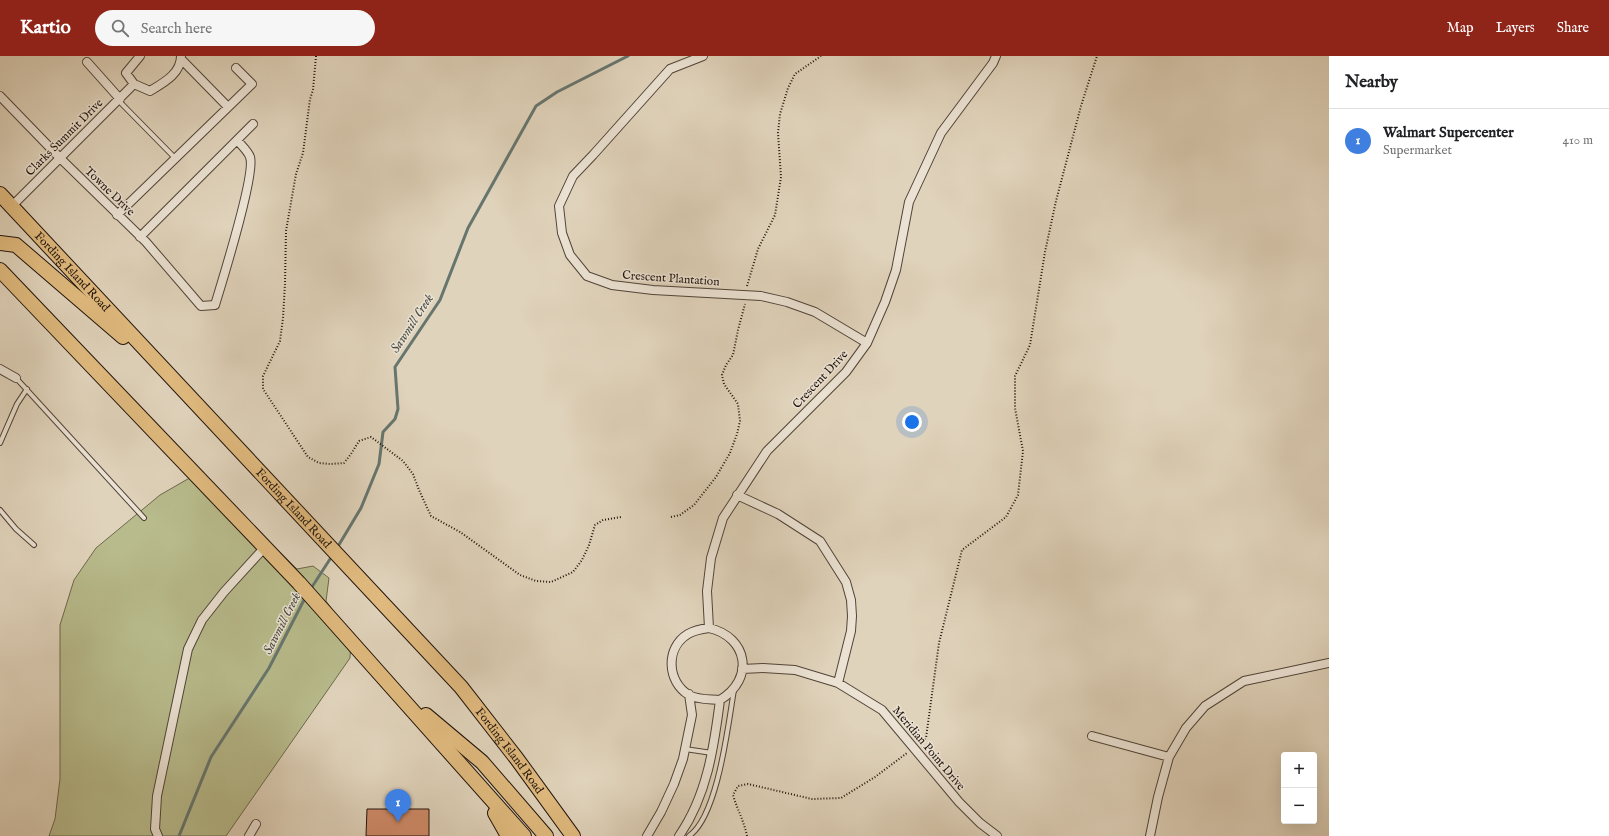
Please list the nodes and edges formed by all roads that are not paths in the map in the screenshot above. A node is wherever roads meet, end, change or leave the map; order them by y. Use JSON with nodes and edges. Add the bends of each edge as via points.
{"nodes":[{"id":1,"x":140,"y":56,"type":"edge"},
{"id":2,"x":703,"y":56,"type":"edge"},
{"id":3,"x":996,"y":56,"type":"edge"},
{"id":4,"x":181,"y":58,"type":"edge"},
{"id":5,"x":87,"y":62,"type":"dead end"},
{"id":6,"x":236,"y":68,"type":"dead end"},
{"id":7,"x":134,"y":84,"type":"junction"},
{"id":8,"x":0,"y":96,"type":"edge"},
{"id":9,"x":119,"y":99,"type":"junction"},
{"id":10,"x":228,"y":107,"type":"junction"},
{"id":11,"x":253,"y":124,"type":"dead end"},
{"id":12,"x":237,"y":140,"type":"junction"},
{"id":13,"x":60,"y":158,"type":"junction"},
{"id":14,"x":176,"y":158,"type":"junction"},
{"id":15,"x":0,"y":194,"type":"edge"},
{"id":16,"x":6,"y":204,"type":"edge"},
{"id":17,"x":118,"y":215,"type":"junction"},
{"id":18,"x":140,"y":237,"type":"junction"},
{"id":19,"x":0,"y":243,"type":"edge"},
{"id":20,"x":0,"y":270,"type":"edge"},
{"id":21,"x":867,"y":343,"type":"junction"},
{"id":22,"x":0,"y":369,"type":"edge"},
{"id":23,"x":16,"y":378,"type":"joint"},
{"id":24,"x":177,"y":384,"type":"junction"},
{"id":25,"x":27,"y":389,"type":"junction"},
{"id":26,"x":0,"y":443,"type":"edge"},
{"id":27,"x":737,"y":495,"type":"junction"},
{"id":28,"x":0,"y":510,"type":"edge"},
{"id":29,"x":144,"y":518,"type":"dead end"},
{"id":30,"x":34,"y":545,"type":"dead end"},
{"id":31,"x":265,"y":548,"type":"junction"},
{"id":32,"x":709,"y":628,"type":"junction"},
{"id":33,"x":1329,"y":663,"type":"edge"},
{"id":34,"x":742,"y":669,"type":"junction"},
{"id":35,"x":838,"y":683,"type":"junction"},
{"id":36,"x":390,"y":685,"type":"junction"},
{"id":37,"x":734,"y":688,"type":"junction"},
{"id":38,"x":689,"y":694,"type":"junction"},
{"id":39,"x":720,"y":700,"type":"junction"},
{"id":40,"x":1092,"y":736,"type":"dead end"},
{"id":41,"x":685,"y":749,"type":"junction"},
{"id":42,"x":712,"y":753,"type":"junction"},
{"id":43,"x":1169,"y":757,"type":"junction"},
{"id":44,"x":473,"y":779,"type":"junction"},
{"id":45,"x":256,"y":824,"type":"dead end"},
{"id":46,"x":158,"y":836,"type":"edge"},
{"id":47,"x":249,"y":836,"type":"edge"},
{"id":48,"x":508,"y":836,"type":"edge"},
{"id":49,"x":524,"y":836,"type":"edge"},
{"id":50,"x":546,"y":836,"type":"edge"},
{"id":51,"x":573,"y":836,"type":"edge"},
{"id":52,"x":647,"y":836,"type":"edge"},
{"id":53,"x":680,"y":836,"type":"edge"},
{"id":54,"x":689,"y":836,"type":"edge"},
{"id":55,"x":997,"y":836,"type":"edge"},
{"id":56,"x":1150,"y":836,"type":"edge"}],
"edges":[{"from":1,"to":7,"type":"street","via":[[126,73]]},
{"from":2,"to":21,"type":"street","name":"Crescent Plantation","via":[[670,69],[572,176],[559,206],[562,233],[570,255],[587,276],[612,285],[761,296],[815,312]]},
{"from":3,"to":21,"type":"street","name":"Crescent Drive","via":[[942,133],[909,202],[896,270]]},
{"from":4,"to":7,"type":"street","via":[[174,75],[150,91]]},
{"from":4,"to":10,"type":"street"},
{"from":5,"to":9,"type":"street"},
{"from":6,"to":10,"type":"street","via":[[252,84]]},
{"from":7,"to":9,"type":"street","name":"Clarks Summit Drive"},
{"from":8,"to":13,"type":"street","name":"Towne Drive"},
{"from":9,"to":13,"type":"street","name":"Clarks Summit Drive"},
{"from":9,"to":14,"type":"lane"},
{"from":10,"to":14,"type":"street"},
{"from":11,"to":12,"type":"street"},
{"from":12,"to":18,"type":"street"},
{"from":12,"to":18,"type":"street","name":"Towne Drive","via":[[250,157],[250,170],[215,305],[201,306]]},
{"from":13,"to":16,"type":"street","name":"Clarks Summit Drive"},
{"from":13,"to":17,"type":"street","name":"Towne Drive"},
{"from":14,"to":17,"type":"street"},
{"from":15,"to":16,"type":"highway","name":"Fording Island Road"},
{"from":16,"to":24,"type":"highway","name":"Fording Island Road"},
{"from":17,"to":18,"type":"street","name":"Towne Drive"},
{"from":19,"to":24,"type":"highway","via":[[16,245]]},
{"from":20,"to":31,"type":"highway"},
{"from":21,"to":27,"type":"street","name":"Crescent Drive","via":[[846,372],[767,451]]},
{"from":22,"to":23,"type":"street"},
{"from":23,"to":25,"type":"lane"},
{"from":24,"to":51,"type":"highway","name":"Fording Island Road","via":[[461,688]]},
{"from":25,"to":26,"type":"lane","via":[[17,404]]},
{"from":25,"to":29,"type":"lane"},
{"from":27,"to":32,"type":"street","name":"Crescent Drive","via":[[723,518],[711,558],[707,591]]},
{"from":27,"to":35,"type":"street","via":[[778,514],[820,541],[846,582],[851,600],[851,631]]},
{"from":28,"to":30,"type":"lane"},
{"from":31,"to":36,"type":"highway"},
{"from":31,"to":46,"type":"street","via":[[202,620],[188,649],[157,796]]},
{"from":32,"to":34,"type":"street","via":[[730,637],[738,646],[742,657]]},
{"from":32,"to":38,"type":"street","via":[[686,635],[678,643],[673,654],[671,665],[674,677],[680,687]]},
{"from":33,"to":43,"type":"street","via":[[1244,681],[1205,706],[1186,728]]},
{"from":34,"to":35,"type":"street","name":"Meridian Point Drive","via":[[795,670]]},
{"from":34,"to":37,"type":"street"},
{"from":35,"to":55,"type":"street","name":"Meridian Point Drive","via":[[882,710],[959,802],[980,824]]},
{"from":36,"to":44,"type":"highway"},
{"from":36,"to":50,"type":"highway","via":[[482,762]]},
{"from":37,"to":39,"type":"street"},
{"from":37,"to":54,"type":"lane","via":[[725,747],[714,787],[705,816]]},
{"from":38,"to":39,"type":"street","via":[[697,698]]},
{"from":38,"to":41,"type":"street","via":[[692,715]]},
{"from":39,"to":42,"type":"street"},
{"from":40,"to":43,"type":"street"},
{"from":41,"to":42,"type":"lane"},
{"from":41,"to":52,"type":"street","via":[[674,784]]},
{"from":42,"to":53,"type":"street","via":[[697,803]]},
{"from":43,"to":56,"type":"street"},
{"from":44,"to":48,"type":"highway"},
{"from":44,"to":49,"type":"highway"},
{"from":45,"to":47,"type":"street"}]}
